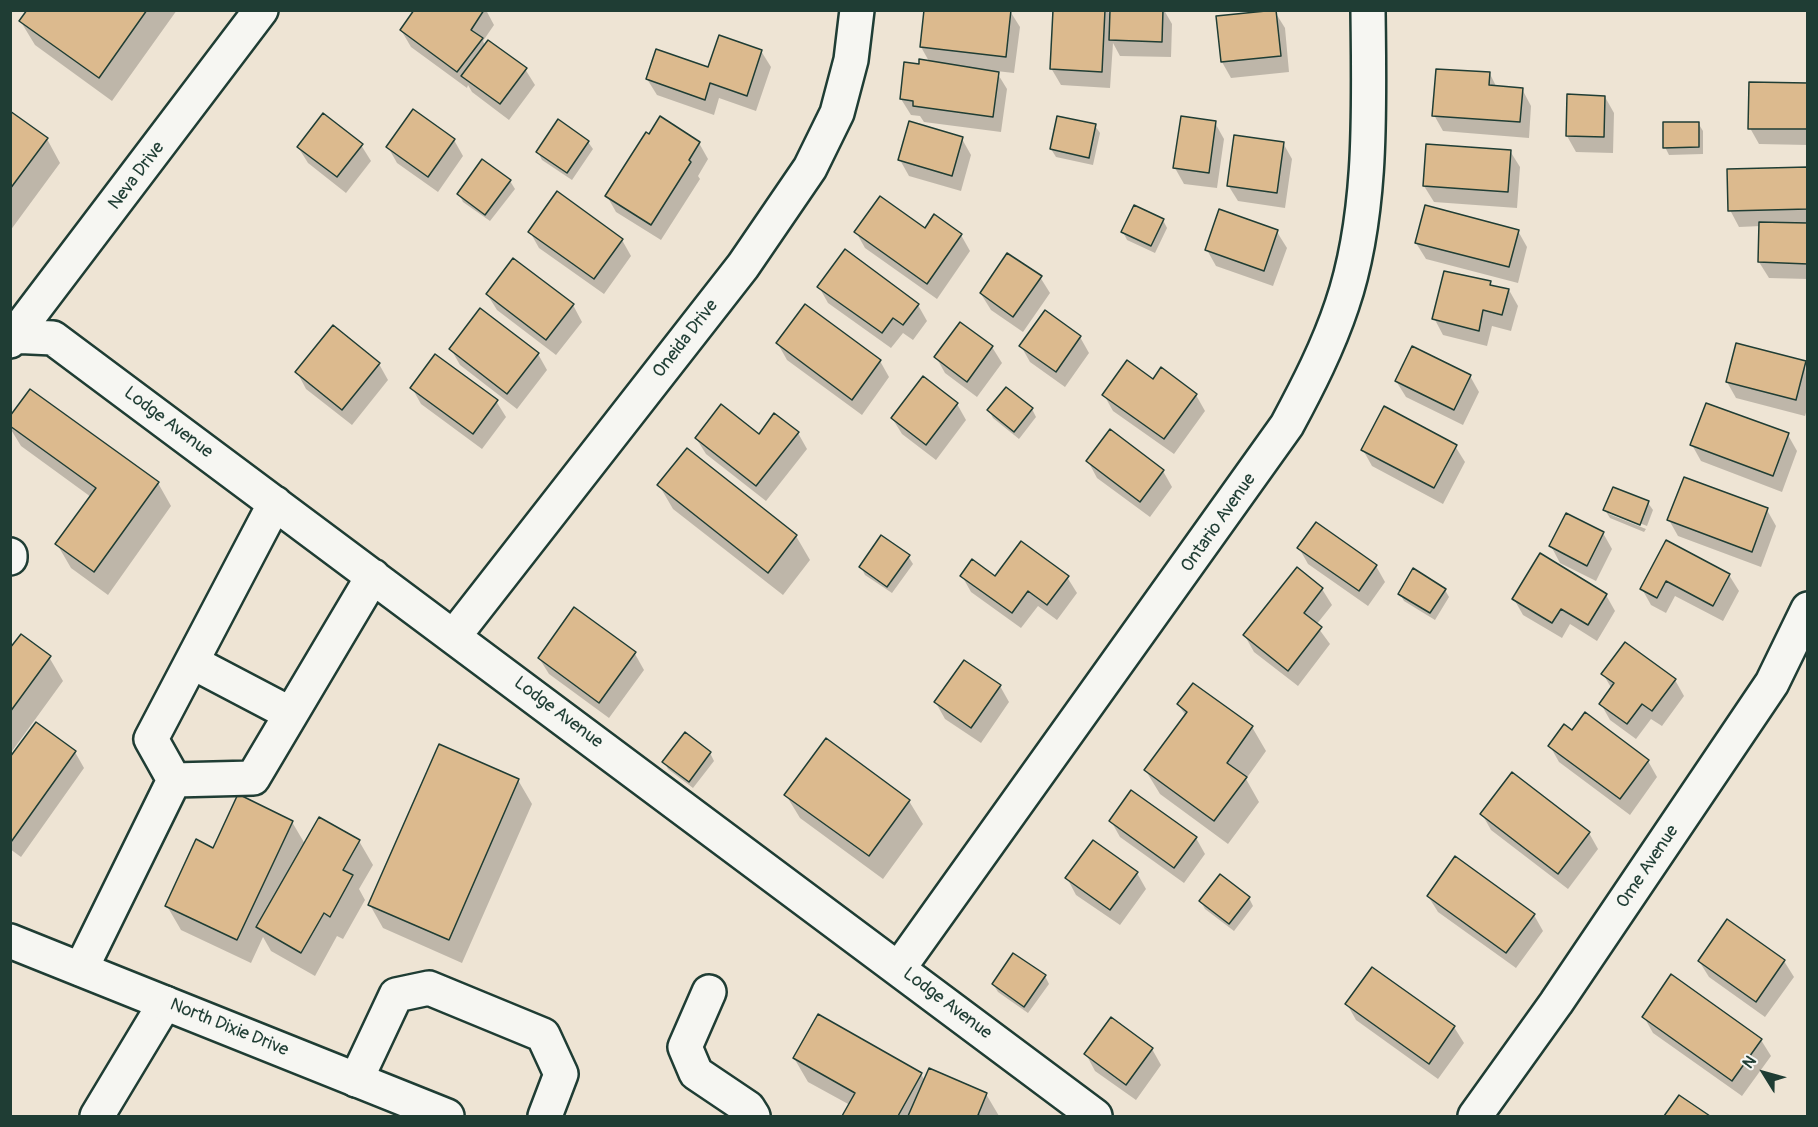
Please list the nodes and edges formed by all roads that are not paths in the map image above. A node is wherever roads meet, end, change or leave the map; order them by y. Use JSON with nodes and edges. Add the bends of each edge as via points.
{"nodes":[{"id":1,"x":261,"y":10,"type":"edge"},
{"id":2,"x":857,"y":10,"type":"edge"},
{"id":3,"x":1368,"y":10,"type":"edge"},
{"id":4,"x":11,"y":338,"type":"edge"},
{"id":5,"x":275,"y":503,"type":"junction"},
{"id":6,"x":373,"y":576,"type":"junction"},
{"id":7,"x":1808,"y":609,"type":"edge"},
{"id":8,"x":454,"y":636,"type":"junction"},
{"id":9,"x":192,"y":662,"type":"junction"},
{"id":10,"x":1795,"y":671,"type":"edge"},
{"id":11,"x":291,"y":714,"type":"junction"},
{"id":12,"x":174,"y":780,"type":"junction"},
{"id":13,"x":10,"y":941,"type":"edge"},
{"id":14,"x":899,"y":968,"type":"junction"},
{"id":15,"x":81,"y":969,"type":"junction"},
{"id":16,"x":709,"y":992,"type":"dead end"},
{"id":17,"x":165,"y":1003,"type":"junction"},
{"id":18,"x":356,"y":1080,"type":"junction"},
{"id":19,"x":97,"y":1116,"type":"edge"},
{"id":20,"x":447,"y":1116,"type":"edge"},
{"id":21,"x":545,"y":1116,"type":"edge"},
{"id":22,"x":753,"y":1116,"type":"edge"},
{"id":23,"x":1095,"y":1116,"type":"edge"},
{"id":24,"x":1475,"y":1116,"type":"edge"}],
"edges":[{"from":1,"to":4,"type":"street","name":"Neva Drive"},
{"from":2,"to":8,"type":"street","name":"Oneida Drive","via":[[851,60],[837,113],[810,168],[743,266]]},
{"from":3,"to":14,"type":"street","name":"Ontario Avenue","via":[[1366,166],[1356,248],[1343,303],[1322,357],[1287,425]]},
{"from":4,"to":5,"type":"street","name":"Lodge Avenue","via":[[53,338]]},
{"from":5,"to":6,"type":"street","name":"Lodge Avenue"},
{"from":5,"to":9,"type":"street"},
{"from":6,"to":8,"type":"street","name":"Lodge Avenue"},
{"from":6,"to":11,"type":"street"},
{"from":7,"to":10,"type":"street","name":"Ome Avenue"},
{"from":8,"to":14,"type":"street","name":"Lodge Avenue"},
{"from":9,"to":11,"type":"street"},
{"from":9,"to":12,"type":"street","via":[[152,739]]},
{"from":10,"to":24,"type":"street","name":"Ome Avenue"},
{"from":11,"to":12,"type":"street","via":[[253,778]]},
{"from":12,"to":15,"type":"street"},
{"from":13,"to":15,"type":"street","name":"North Dixie Drive"},
{"from":14,"to":23,"type":"street","name":"Lodge Avenue"},
{"from":15,"to":17,"type":"street","name":"North Dixie Drive"},
{"from":16,"to":22,"type":"street","via":[[685,1047],[696,1073]]},
{"from":17,"to":18,"type":"street","name":"North Dixie Drive"},
{"from":17,"to":19,"type":"street"},
{"from":18,"to":20,"type":"street","name":"North Dixie Drive"},
{"from":18,"to":21,"type":"street","via":[[396,995],[429,988],[543,1035],[561,1074]]}]}
